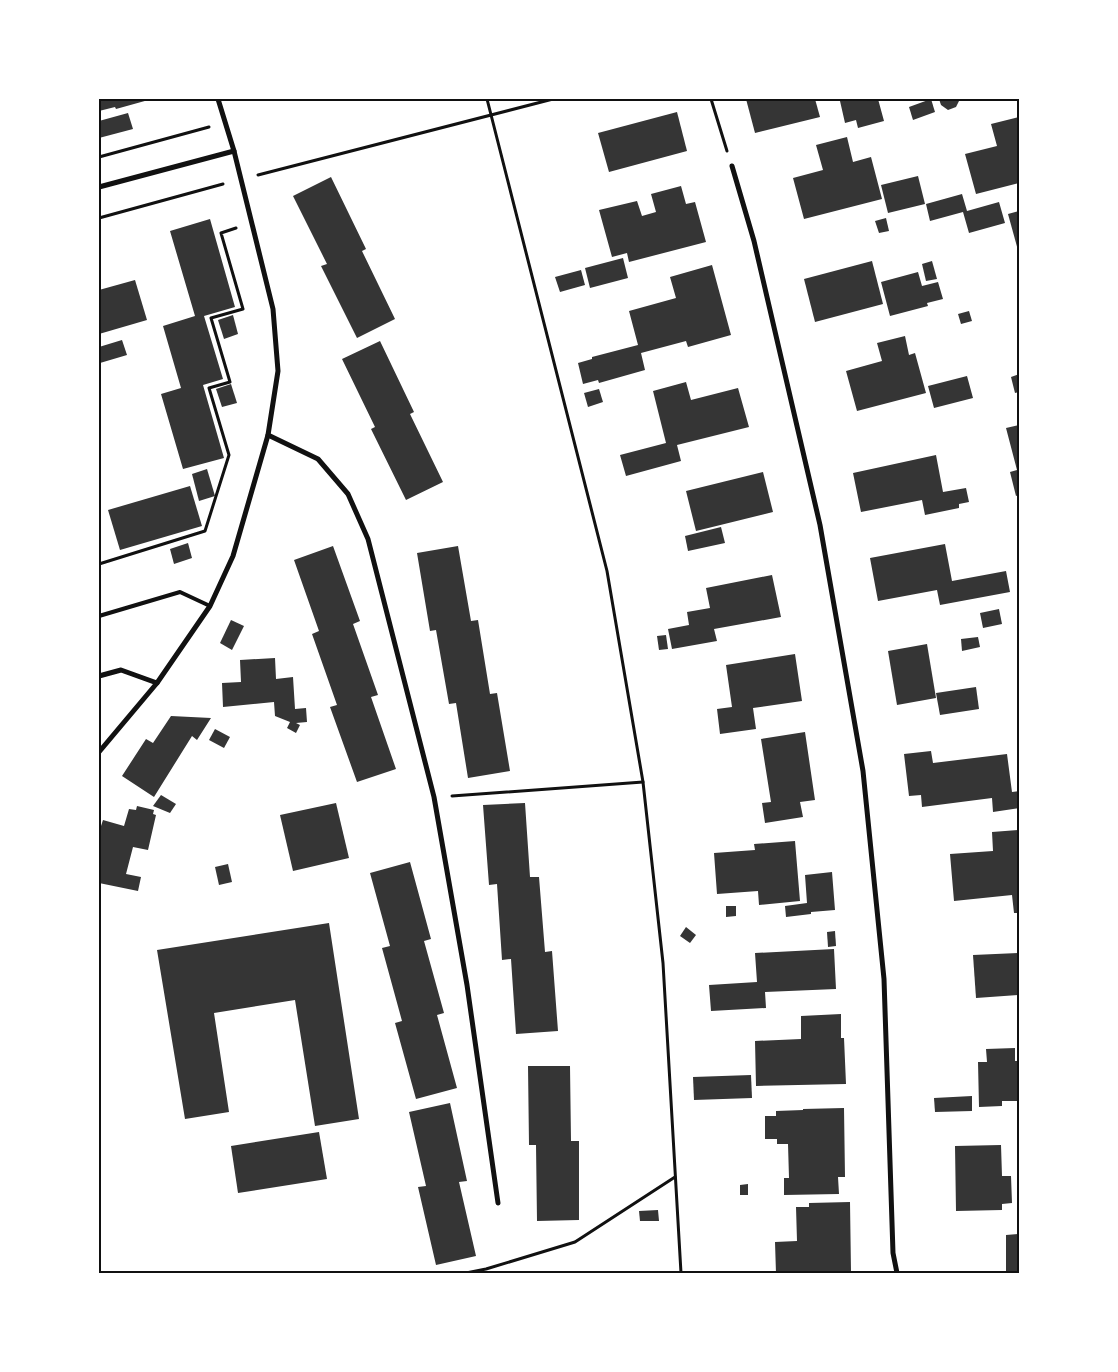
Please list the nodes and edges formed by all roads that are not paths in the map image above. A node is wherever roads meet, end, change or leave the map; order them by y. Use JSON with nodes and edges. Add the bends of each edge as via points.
{"nodes":[{"id":1,"x":218,"y":99,"type":"edge"},
{"id":2,"x":234,"y":151,"type":"junction"},
{"id":3,"x":732,"y":166,"type":"road end"},
{"id":4,"x":99,"y":187,"type":"edge"},
{"id":5,"x":268,"y":435,"type":"junction"},
{"id":6,"x":210,"y":606,"type":"junction"},
{"id":7,"x":99,"y":616,"type":"edge"},
{"id":8,"x":99,"y":676,"type":"edge"},
{"id":9,"x":156,"y":683,"type":"junction"},
{"id":10,"x":99,"y":752,"type":"edge"},
{"id":11,"x":498,"y":1203,"type":"dead end"},
{"id":12,"x":897,"y":1273,"type":"edge"}],
"edges":[{"from":1,"to":2,"type":"street"},
{"from":2,"to":4,"type":"street"},
{"from":2,"to":5,"type":"street","via":[[273,310],[278,371]]},
{"from":3,"to":12,"type":"street","via":[[754,241],[820,525],[863,771],[884,979],[893,1253]]},
{"from":5,"to":6,"type":"street","via":[[233,556]]},
{"from":5,"to":11,"type":"street","via":[[318,459],[348,494],[368,539],[434,797],[467,985]]},
{"from":6,"to":7,"type":"lane","via":[[180,592]]},
{"from":6,"to":9,"type":"street"},
{"from":8,"to":9,"type":"street","via":[[121,670]]},
{"from":9,"to":10,"type":"street"}]}
